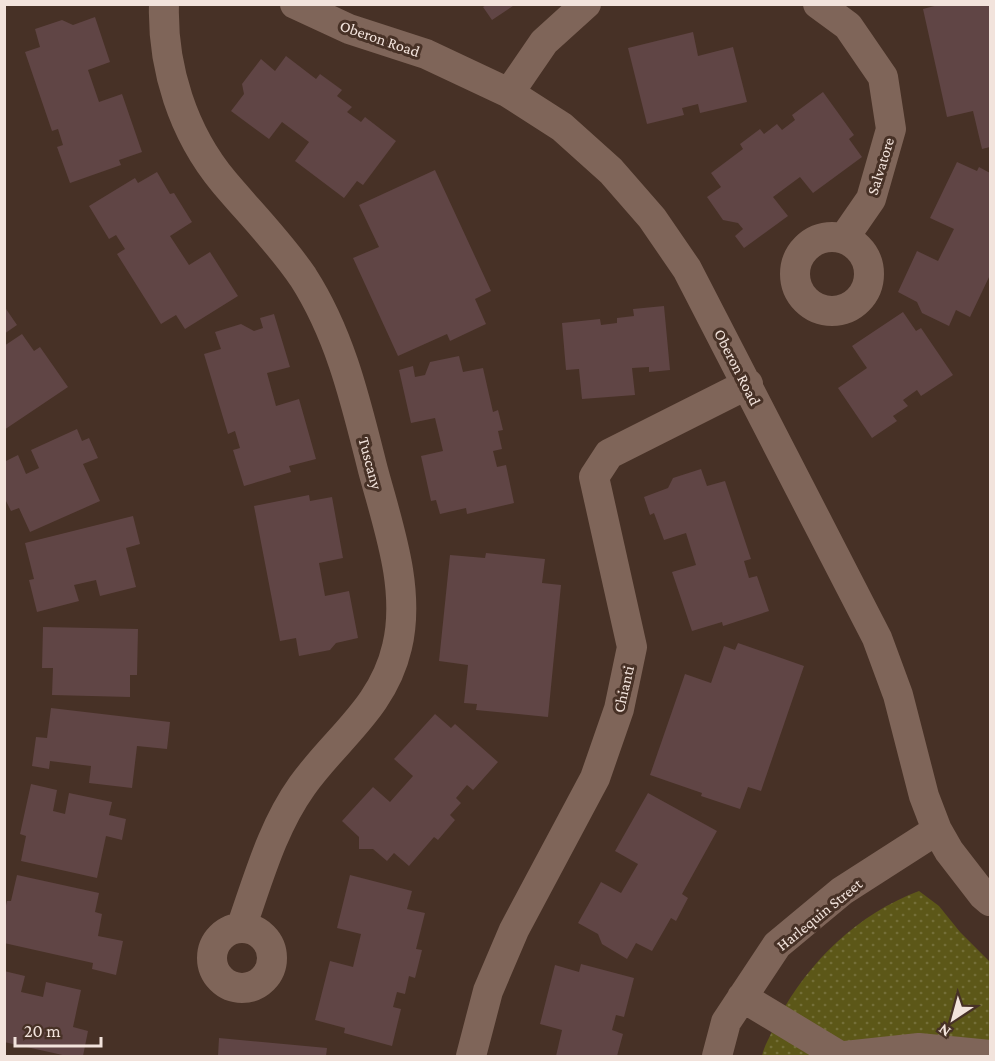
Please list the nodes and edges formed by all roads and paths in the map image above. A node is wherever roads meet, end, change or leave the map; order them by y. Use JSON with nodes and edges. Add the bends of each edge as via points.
{"nodes":[{"id":1,"x":164,"y":4,"type":"edge"},
{"id":2,"x":295,"y":4,"type":"edge"},
{"id":3,"x":586,"y":4,"type":"edge"},
{"id":4,"x":818,"y":4,"type":"edge"},
{"id":5,"x":509,"y":93,"type":"junction"},
{"id":6,"x":844,"y":238,"type":"dead end"},
{"id":7,"x":747,"y":384,"type":"junction"},
{"id":8,"x":937,"y":830,"type":"junction"},
{"id":9,"x":990,"y":901,"type":"edge"},
{"id":10,"x":241,"y":928,"type":"dead end"},
{"id":11,"x":742,"y":997,"type":"junction"},
{"id":12,"x":990,"y":1055,"type":"edge"},
{"id":13,"x":471,"y":1056,"type":"edge"},
{"id":14,"x":717,"y":1056,"type":"edge"},
{"id":15,"x":843,"y":1056,"type":"edge"}],
"edges":[{"from":1,"to":10,"type":"street","name":"Tuscany","via":[[168,65],[178,101],[197,141],[222,179],[302,275],[329,323],[354,396],[400,583],[401,626],[391,669],[377,697],[301,787],[283,817]]},
{"from":2,"to":5,"type":"street","name":"Oberon Road","via":[[349,29],[426,54]]},
{"from":3,"to":5,"type":"street","via":[[544,42]]},
{"from":4,"to":6,"type":"street","name":"Salvatore","via":[[848,26],[883,77],[891,129],[870,199]]},
{"from":5,"to":7,"type":"street","name":"Oberon Road","via":[[562,127],[611,171],[652,218],[687,269]]},
{"from":7,"to":8,"type":"street","name":"Oberon Road","via":[[877,638],[898,695],[924,796]]},
{"from":7,"to":13,"type":"street","name":"Chianti","via":[[609,454],[594,477],[632,647],[619,709],[595,778],[514,930],[488,991]]},
{"from":8,"to":9,"type":"street","name":"Oberon Road"},
{"from":8,"to":11,"type":"street","name":"Harlequin Street","via":[[842,891],[777,945]]},
{"from":11,"to":14,"type":"street","name":"Harlequin Street","via":[[726,1022]]},
{"from":11,"to":15,"type":"street"},
{"from":12,"to":15,"type":"street","via":[[920,1048]]}]}
